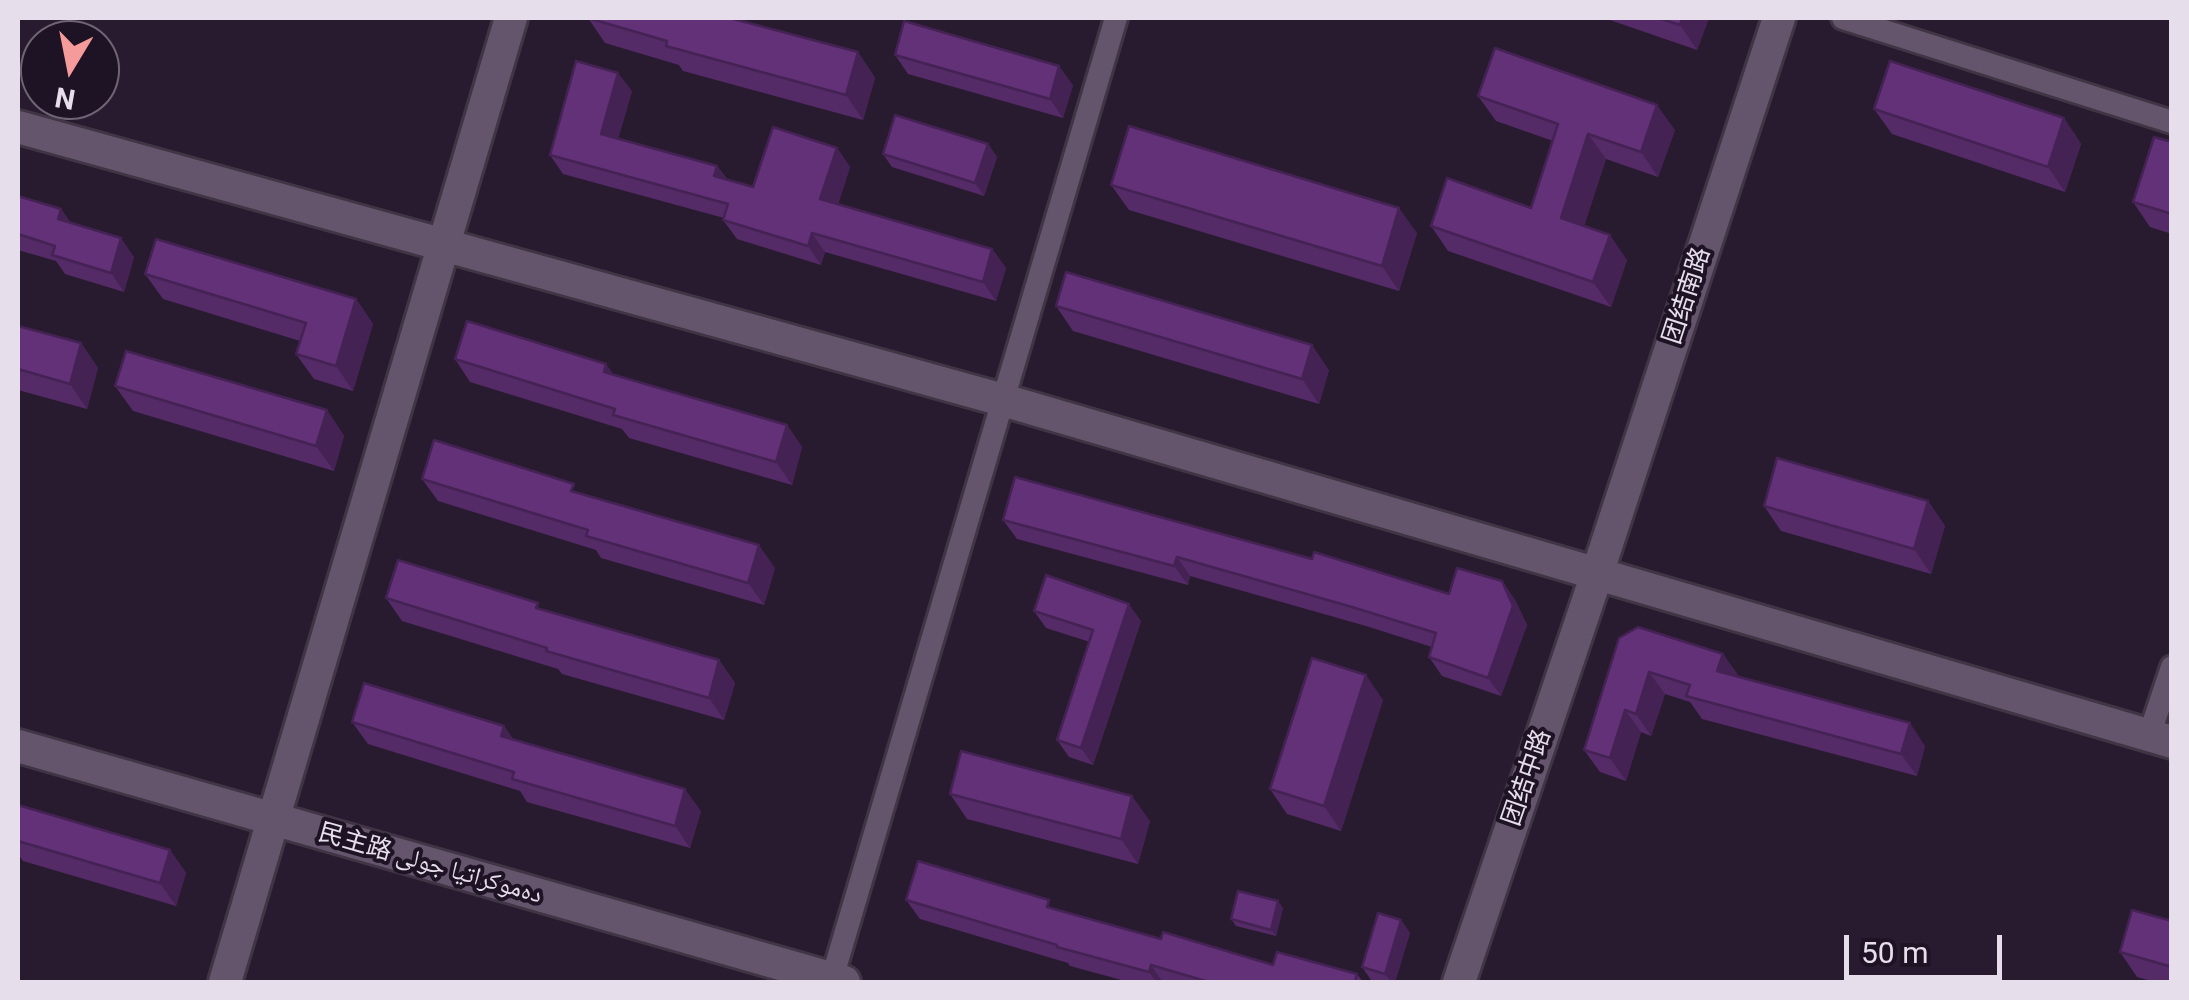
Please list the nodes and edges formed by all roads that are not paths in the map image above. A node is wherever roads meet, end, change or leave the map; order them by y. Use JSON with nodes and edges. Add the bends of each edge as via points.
{"nodes":[{"id":1,"x":510,"y":18,"type":"edge"},
{"id":2,"x":1116,"y":18,"type":"edge"},
{"id":3,"x":1778,"y":18,"type":"edge"},
{"id":4,"x":1843,"y":18,"type":"edge"},
{"id":5,"x":2172,"y":122,"type":"edge"},
{"id":6,"x":18,"y":126,"type":"edge"},
{"id":7,"x":443,"y":246,"type":"junction"},
{"id":8,"x":1003,"y":400,"type":"junction"},
{"id":9,"x":1596,"y":574,"type":"junction"},
{"id":10,"x":2172,"y":667,"type":"edge"},
{"id":11,"x":2160,"y":739,"type":"edge"},
{"id":12,"x":18,"y":746,"type":"edge"},
{"id":13,"x":272,"y":820,"type":"junction"},
{"id":14,"x":836,"y":981,"type":"edge"},
{"id":15,"x":225,"y":982,"type":"edge"},
{"id":16,"x":1459,"y":982,"type":"edge"}],
"edges":[{"from":1,"to":7,"type":"street"},
{"from":2,"to":8,"type":"street"},
{"from":3,"to":9,"type":"street","name":"团结南路"},
{"from":4,"to":5,"type":"street"},
{"from":6,"to":7,"type":"street"},
{"from":7,"to":8,"type":"street"},
{"from":7,"to":13,"type":"street"},
{"from":8,"to":9,"type":"street"},
{"from":8,"to":14,"type":"street"},
{"from":9,"to":11,"type":"street"},
{"from":9,"to":16,"type":"street","name":"团结中路"},
{"from":10,"to":11,"type":"street"},
{"from":12,"to":13,"type":"street","name":"民主路 دەموكراتيا جولى"},
{"from":13,"to":14,"type":"street","name":"民主路 دەموكراتيا جولى"},
{"from":13,"to":15,"type":"street"}]}
